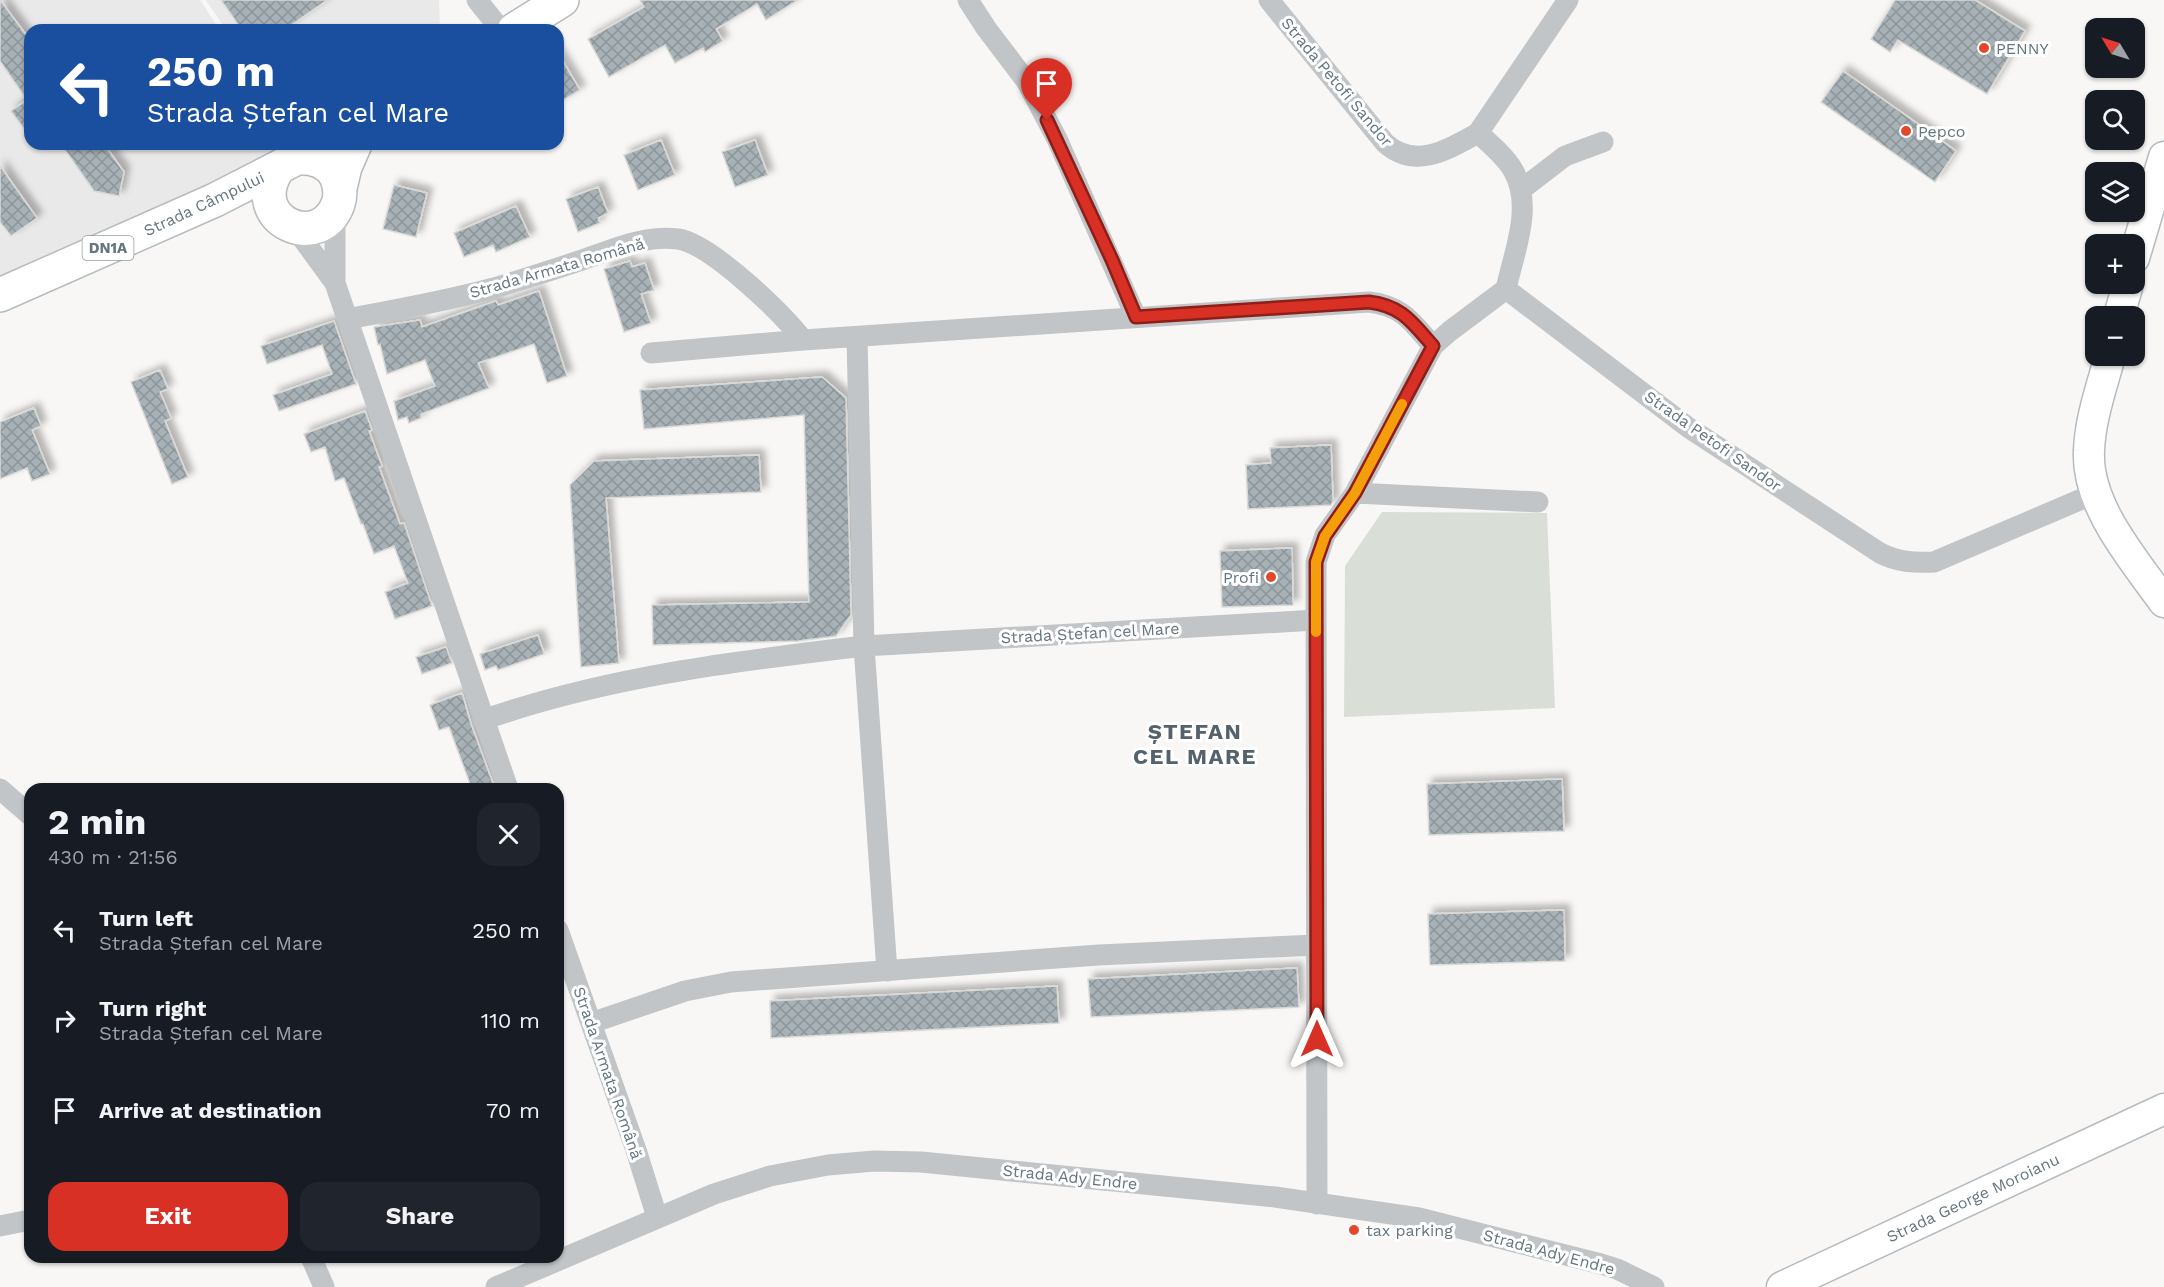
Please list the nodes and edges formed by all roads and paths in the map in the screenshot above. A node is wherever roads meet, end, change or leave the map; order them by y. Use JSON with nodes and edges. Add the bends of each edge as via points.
{"nodes":[{"id":1,"x":477,"y":0,"type":"edge"},
{"id":2,"x":562,"y":0,"type":"edge"},
{"id":3,"x":968,"y":0,"type":"edge"},
{"id":4,"x":1269,"y":0,"type":"edge"},
{"id":5,"x":1568,"y":0,"type":"edge"},
{"id":6,"x":496,"y":24,"type":"edge"},
{"id":7,"x":524,"y":24,"type":"edge"},
{"id":8,"x":1478,"y":133,"type":"junction"},
{"id":9,"x":1603,"y":142,"type":"dead end"},
{"id":10,"x":353,"y":150,"type":"edge"},
{"id":11,"x":299,"y":157,"type":"edge"},
{"id":12,"x":2164,"y":157,"type":"edge"},
{"id":13,"x":1522,"y":189,"type":"junction"},
{"id":14,"x":215,"y":200,"type":"junction"},
{"id":15,"x":337,"y":200,"type":"junction"},
{"id":16,"x":287,"y":223,"type":"junction"},
{"id":17,"x":2141,"y":234,"type":"edge"},
{"id":18,"x":334,"y":283,"type":"junction"},
{"id":19,"x":1506,"y":289,"type":"junction"},
{"id":20,"x":0,"y":295,"type":"edge"},
{"id":21,"x":1136,"y":317,"type":"junction"},
{"id":22,"x":347,"y":319,"type":"junction"},
{"id":23,"x":858,"y":337,"type":"junction"},
{"id":24,"x":803,"y":340,"type":"junction"},
{"id":25,"x":1433,"y":346,"type":"junction"},
{"id":26,"x":651,"y":353,"type":"dead end"},
{"id":27,"x":2107,"y":366,"type":"edge"},
{"id":28,"x":1355,"y":493,"type":"junction"},
{"id":29,"x":2096,"y":493,"type":"junction"},
{"id":30,"x":1538,"y":501,"type":"dead end"},
{"id":31,"x":2164,"y":602,"type":"edge"},
{"id":32,"x":1316,"y":620,"type":"junction"},
{"id":33,"x":864,"y":646,"type":"junction"},
{"id":34,"x":483,"y":720,"type":"junction"},
{"id":35,"x":506,"y":783,"type":"edge"},
{"id":36,"x":0,"y":789,"type":"edge"},
{"id":37,"x":24,"y":810,"type":"edge"},
{"id":38,"x":1316,"y":945,"type":"junction"},
{"id":39,"x":564,"y":947,"type":"edge"},
{"id":40,"x":887,"y":970,"type":"junction"},
{"id":41,"x":591,"y":1023,"type":"junction"},
{"id":42,"x":2164,"y":1109,"type":"edge"},
{"id":43,"x":1317,"y":1203,"type":"junction"},
{"id":44,"x":657,"y":1217,"type":"junction"},
{"id":45,"x":24,"y":1221,"type":"edge"},
{"id":46,"x":0,"y":1226,"type":"edge"},
{"id":47,"x":564,"y":1257,"type":"edge"},
{"id":48,"x":314,"y":1263,"type":"edge"},
{"id":49,"x":551,"y":1263,"type":"edge"},
{"id":50,"x":324,"y":1287,"type":"edge"},
{"id":51,"x":496,"y":1287,"type":"edge"},
{"id":52,"x":1654,"y":1287,"type":"edge"},
{"id":53,"x":1782,"y":1287,"type":"edge"}],
"edges":[{"from":1,"to":6,"type":"street"},
{"from":2,"to":7,"type":"main road"},
{"from":3,"to":21,"type":"street","via":[[1027,82],[1057,139]]},
{"from":4,"to":8,"type":"street","name":"Strada Petofi Sandor","via":[[1395,152],[1407,157],[1423,156]]},
{"from":5,"to":8,"type":"street","name":"Strada Petofi Sandor"},
{"from":8,"to":13,"type":"street","via":[[1513,169]]},
{"from":9,"to":13,"type":"street","via":[[1551,164]]},
{"from":10,"to":15,"type":"main road"},
{"from":11,"to":14,"type":"main road","name":"Strada Câmpului","number":"DN1A"},
{"from":11,"to":15,"type":"main road","via":[[320,160],[329,167],[336,177]]},
{"from":11,"to":16,"type":"main road","name":"Strada Câmpului","via":[[268,190],[273,210]]},
{"from":12,"to":17,"type":"main road"},
{"from":13,"to":19,"type":"street","via":[[1522,216]]},
{"from":14,"to":16,"type":"main road","via":[[243,204]]},
{"from":14,"to":20,"type":"main road","name":"Strada Câmpului","number":"DN1A"},
{"from":15,"to":16,"type":"main road","via":[[327,220],[317,226],[306,229]]},
{"from":15,"to":18,"type":"street"},
{"from":16,"to":18,"type":"street"},
{"from":18,"to":22,"type":"street"},
{"from":19,"to":25,"type":"street"},
{"from":19,"to":29,"type":"street","name":"Strada Petofi Sandor","via":[[1689,428],[1895,560],[1934,562]]},
{"from":21,"to":23,"type":"street"},
{"from":21,"to":25,"type":"street","via":[[1369,302],[1396,309]]},
{"from":22,"to":24,"type":"street","name":"Strada Armata Română","via":[[494,288],[648,240],[677,239],[712,256],[789,321]]},
{"from":22,"to":34,"type":"street"},
{"from":23,"to":24,"type":"street"},
{"from":23,"to":33,"type":"street"},
{"from":24,"to":26,"type":"street"},
{"from":25,"to":28,"type":"street"},
{"from":27,"to":29,"type":"main road","via":[[2089,451]]},
{"from":28,"to":30,"type":"street"},
{"from":28,"to":32,"type":"street","via":[[1325,536],[1316,562]]},
{"from":29,"to":31,"type":"main road","via":[[2116,532]]},
{"from":32,"to":33,"type":"street","name":"Strada Ștefan cel Mare"},
{"from":32,"to":38,"type":"street"},
{"from":33,"to":34,"type":"street","name":"Strada Ștefan cel Mare","via":[[640,678],[548,699]]},
{"from":33,"to":40,"type":"street"},
{"from":34,"to":35,"type":"street"},
{"from":36,"to":37,"type":"street"},
{"from":38,"to":40,"type":"street"},
{"from":38,"to":43,"type":"street"},
{"from":39,"to":41,"type":"street","name":"Strada Armata Română"},
{"from":40,"to":41,"type":"street","via":[[731,982],[685,991]]},
{"from":41,"to":44,"type":"street","name":"Strada Armata Română"},
{"from":42,"to":53,"type":"main road","name":"Strada George Moroianu"},
{"from":43,"to":44,"type":"street","name":"Strada Ady Endre","via":[[874,1161],[770,1176]]},
{"from":43,"to":52,"type":"street","name":"Strada Ady Endre","via":[[1430,1220],[1601,1264]]},
{"from":44,"to":47,"type":"street","name":"Strada Ady Endre"},
{"from":45,"to":46,"type":"street"},
{"from":48,"to":50,"type":"street"},
{"from":49,"to":51,"type":"street","name":"Strada Ady Endre"}]}
